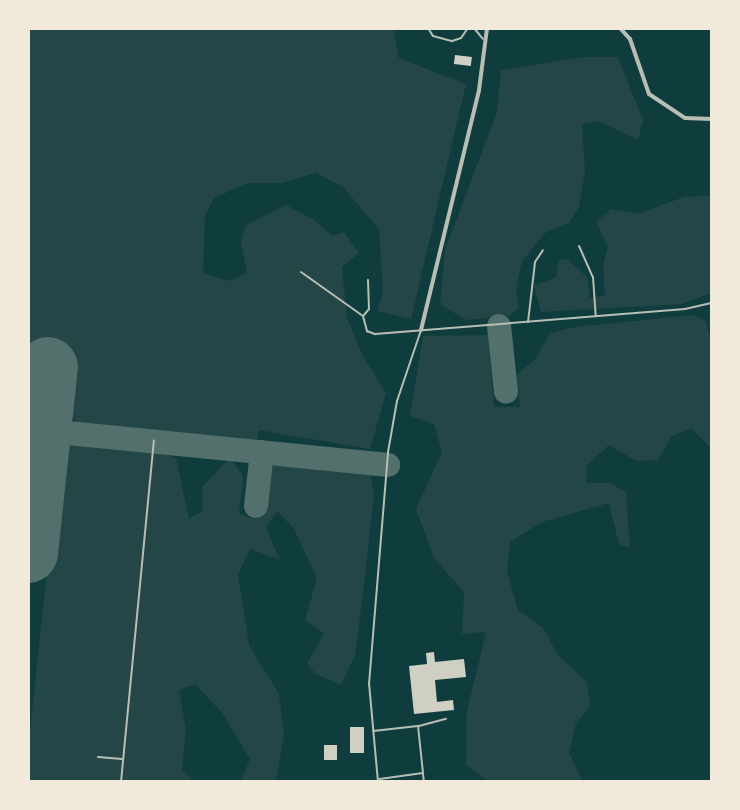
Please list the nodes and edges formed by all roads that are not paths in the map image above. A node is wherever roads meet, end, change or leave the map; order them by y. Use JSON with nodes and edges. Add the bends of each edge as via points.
{"nodes":[{"id":1,"x":428,"y":28,"type":"edge"},
{"id":2,"x":468,"y":28,"type":"edge"},
{"id":3,"x":474,"y":28,"type":"edge"},
{"id":4,"x":487,"y":28,"type":"edge"},
{"id":5,"x":620,"y":28,"type":"edge"},
{"id":6,"x":483,"y":39,"type":"junction"},
{"id":7,"x":712,"y":119,"type":"edge"},
{"id":8,"x":579,"y":246,"type":"dead end"},
{"id":9,"x":543,"y":250,"type":"dead end"},
{"id":10,"x":301,"y":272,"type":"dead end"},
{"id":11,"x":368,"y":280,"type":"dead end"},
{"id":12,"x":712,"y":303,"type":"edge"},
{"id":13,"x":363,"y":316,"type":"junction"},
{"id":14,"x":596,"y":317,"type":"junction"},
{"id":15,"x":528,"y":323,"type":"junction"},
{"id":16,"x":421,"y":330,"type":"junction"},
{"id":17,"x":154,"y":441,"type":"dead end"},
{"id":18,"x":446,"y":719,"type":"dead end"},
{"id":19,"x":418,"y":726,"type":"junction"},
{"id":20,"x":373,"y":731,"type":"junction"},
{"id":21,"x":98,"y":757,"type":"dead end"},
{"id":22,"x":123,"y":760,"type":"junction"},
{"id":23,"x":423,"y":773,"type":"junction"},
{"id":24,"x":378,"y":780,"type":"edge"},
{"id":25,"x":121,"y":782,"type":"edge"},
{"id":26,"x":424,"y":782,"type":"edge"}],
"edges":[{"from":1,"to":2,"type":"lane","via":[[433,36],[452,41]]},
{"from":3,"to":6,"type":"lane"},
{"from":4,"to":6,"type":"street"},
{"from":5,"to":7,"type":"street","via":[[630,39],[655,100],[685,118]]},
{"from":6,"to":16,"type":"street","via":[[479,90]]},
{"from":8,"to":14,"type":"lane","via":[[593,277]]},
{"from":9,"to":15,"type":"lane","via":[[535,262]]},
{"from":10,"to":13,"type":"lane"},
{"from":11,"to":13,"type":"lane","via":[[369,309]]},
{"from":12,"to":14,"type":"lane"},
{"from":13,"to":16,"type":"lane","via":[[367,331],[375,334]]},
{"from":14,"to":15,"type":"lane"},
{"from":15,"to":16,"type":"lane"},
{"from":16,"to":20,"type":"lane","via":[[391,425],[369,684]]},
{"from":17,"to":22,"type":"lane"},
{"from":18,"to":19,"type":"lane"},
{"from":19,"to":20,"type":"lane"},
{"from":19,"to":23,"type":"lane"},
{"from":20,"to":24,"type":"lane"},
{"from":21,"to":22,"type":"lane"},
{"from":22,"to":25,"type":"lane"},
{"from":23,"to":24,"type":"lane"},
{"from":23,"to":26,"type":"lane"}]}
